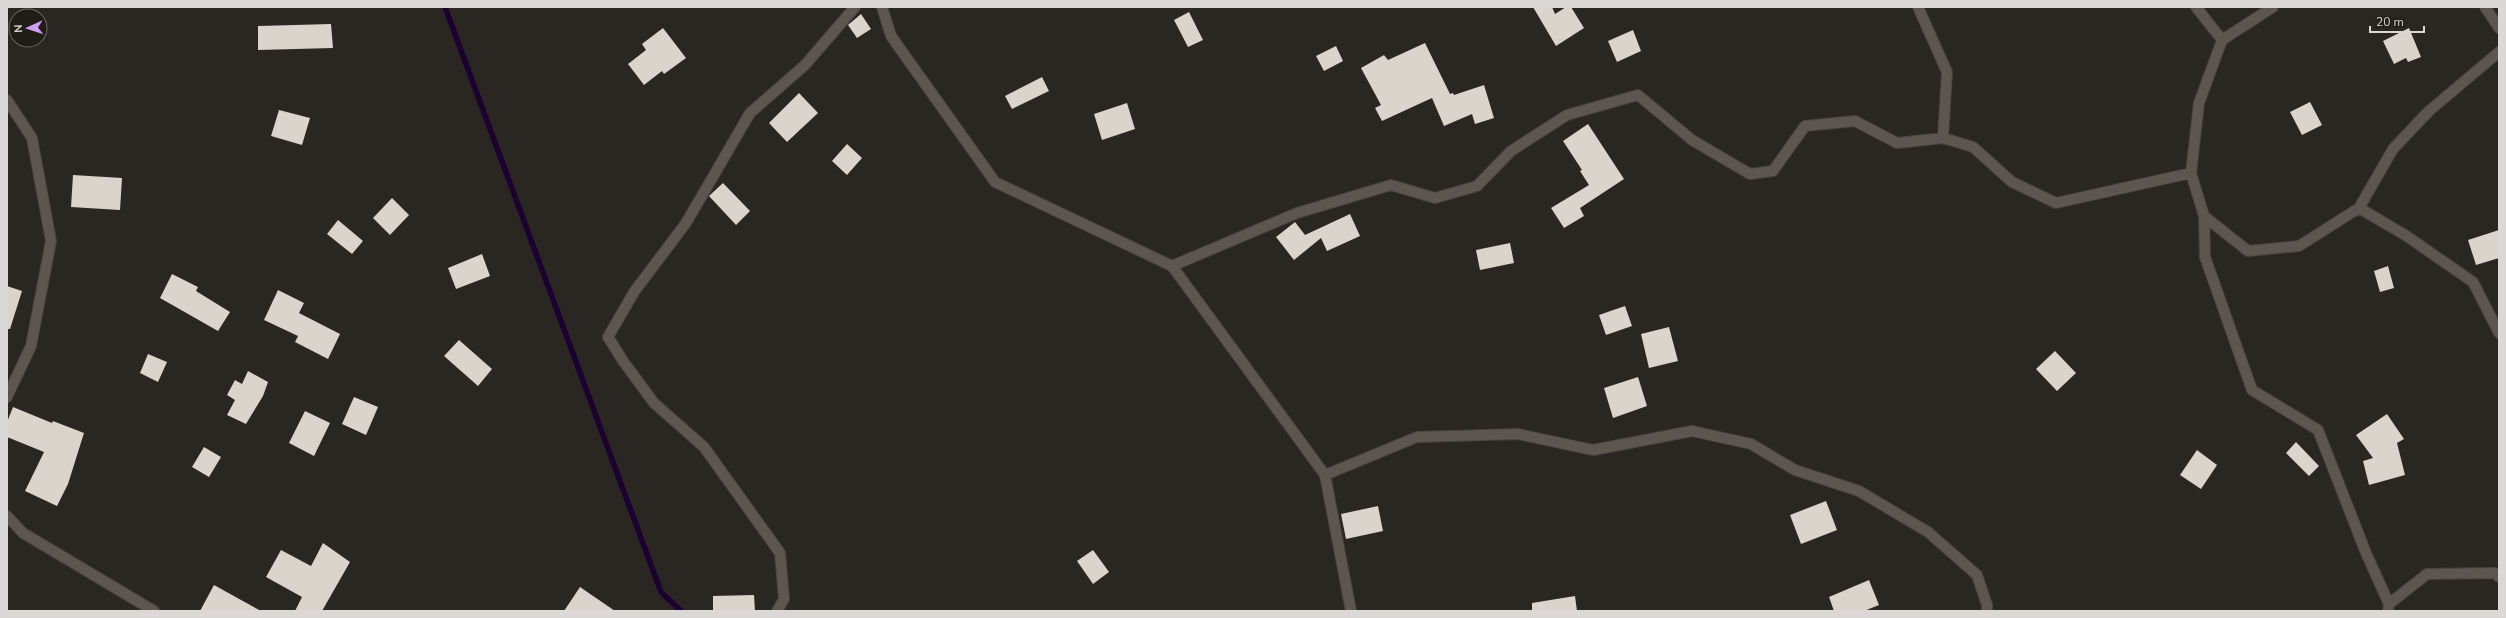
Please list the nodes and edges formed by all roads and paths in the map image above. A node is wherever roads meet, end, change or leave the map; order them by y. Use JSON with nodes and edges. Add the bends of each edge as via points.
{"nodes":[{"id":1,"x":855,"y":7,"type":"edge"},
{"id":2,"x":882,"y":7,"type":"edge"},
{"id":3,"x":1918,"y":7,"type":"edge"},
{"id":4,"x":2196,"y":7,"type":"edge"},
{"id":5,"x":2273,"y":7,"type":"edge"},
{"id":6,"x":2485,"y":7,"type":"edge"},
{"id":7,"x":2499,"y":28,"type":"edge"},
{"id":8,"x":2222,"y":40,"type":"junction"},
{"id":9,"x":2499,"y":52,"type":"edge"},
{"id":10,"x":7,"y":100,"type":"edge"},
{"id":11,"x":1944,"y":138,"type":"junction"},
{"id":12,"x":2191,"y":173,"type":"junction"},
{"id":13,"x":2359,"y":208,"type":"junction"},
{"id":14,"x":2204,"y":216,"type":"junction"},
{"id":15,"x":1172,"y":266,"type":"junction"},
{"id":16,"x":2499,"y":333,"type":"edge"},
{"id":17,"x":7,"y":397,"type":"edge"},
{"id":18,"x":1325,"y":475,"type":"junction"},
{"id":19,"x":7,"y":516,"type":"edge"},
{"id":20,"x":2499,"y":577,"type":"edge"},
{"id":21,"x":2389,"y":607,"type":"edge"},
{"id":22,"x":154,"y":611,"type":"edge"},
{"id":23,"x":777,"y":611,"type":"edge"},
{"id":24,"x":1351,"y":611,"type":"edge"},
{"id":25,"x":1987,"y":611,"type":"edge"}],
"edges":[{"from":1,"to":23,"type":"street","via":[[805,65],[750,113],[686,223],[634,292],[608,337],[654,403],[704,447],[780,553],[784,599]]},
{"from":2,"to":15,"type":"street","via":[[891,36],[995,182]]},
{"from":3,"to":11,"type":"street","via":[[1947,72]]},
{"from":4,"to":8,"type":"street"},
{"from":5,"to":8,"type":"street"},
{"from":6,"to":7,"type":"street"},
{"from":8,"to":12,"type":"street","via":[[2199,103]]},
{"from":9,"to":13,"type":"street","via":[[2430,112],[2393,149]]},
{"from":10,"to":17,"type":"street","via":[[32,138],[51,241],[31,346]]},
{"from":11,"to":12,"type":"street","via":[[1973,147],[2012,182],[2056,203]]},
{"from":11,"to":15,"type":"street","via":[[1897,143],[1855,122],[1805,126],[1773,171],[1750,174],[1692,140],[1638,95],[1567,115],[1512,151],[1477,186],[1435,198],[1391,185],[1297,213]]},
{"from":12,"to":14,"type":"street"},
{"from":13,"to":14,"type":"street","via":[[2299,246],[2248,251]]},
{"from":13,"to":16,"type":"street","via":[[2405,235],[2473,282]]},
{"from":14,"to":21,"type":"street","via":[[2205,257],[2252,390],[2318,430]]},
{"from":15,"to":18,"type":"street"},
{"from":18,"to":24,"type":"street"},
{"from":18,"to":25,"type":"street","via":[[1417,437],[1518,434],[1593,450],[1692,431],[1751,444],[1795,470],[1859,491],[1928,532],[1977,575]]},
{"from":19,"to":22,"type":"street","via":[[23,533]]},
{"from":20,"to":21,"type":"street","via":[[2495,573],[2427,574]]}]}
